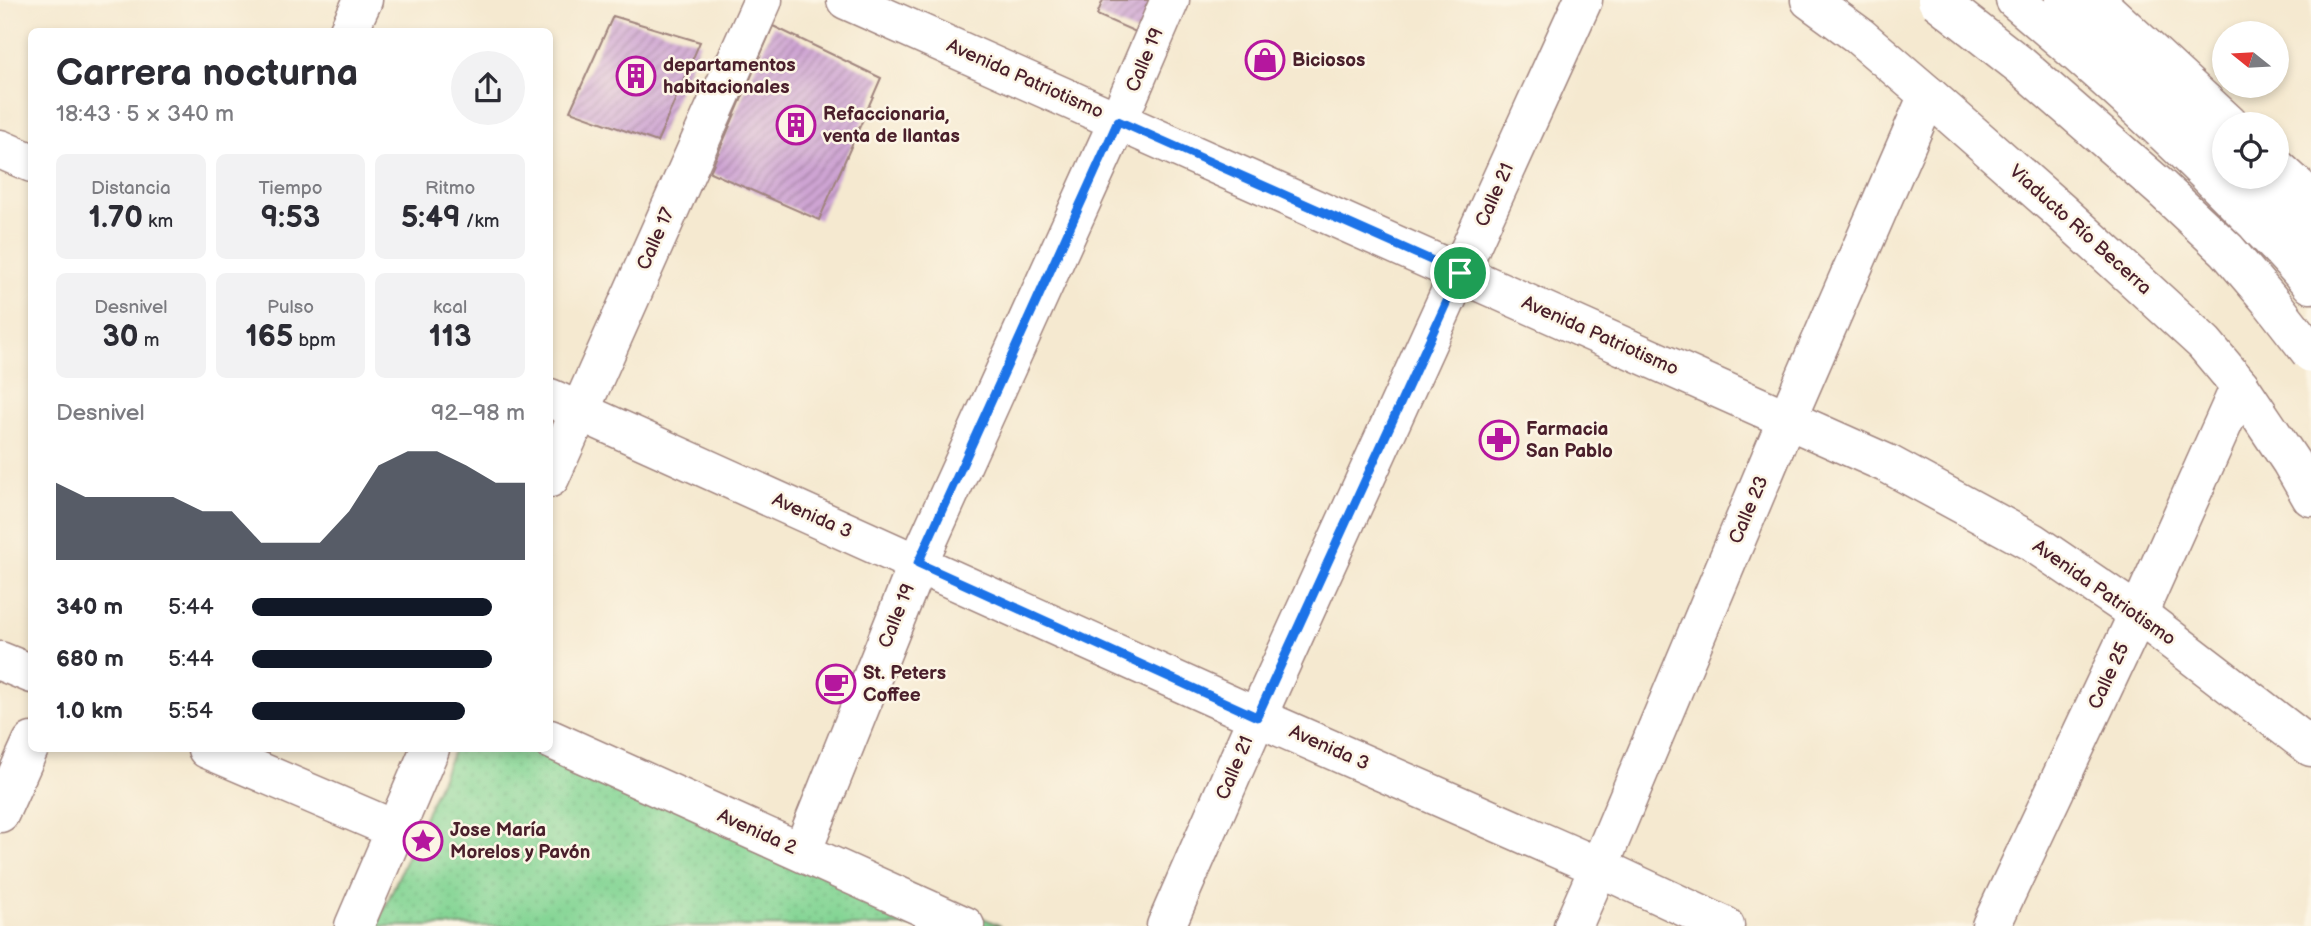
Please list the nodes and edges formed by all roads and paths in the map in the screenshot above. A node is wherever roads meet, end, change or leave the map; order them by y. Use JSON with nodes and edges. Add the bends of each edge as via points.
{"nodes":[{"id":1,"x":363,"y":0,"type":"edge"},
{"id":2,"x":763,"y":0,"type":"edge"},
{"id":3,"x":846,"y":0,"type":"edge"},
{"id":4,"x":1170,"y":0,"type":"edge"},
{"id":5,"x":1583,"y":0,"type":"edge"},
{"id":6,"x":1810,"y":0,"type":"edge"},
{"id":7,"x":1937,"y":0,"type":"edge"},
{"id":8,"x":1956,"y":0,"type":"edge"},
{"id":9,"x":2015,"y":0,"type":"edge"},
{"id":10,"x":2064,"y":0,"type":"edge"},
{"id":11,"x":2095,"y":0,"type":"edge"},
{"id":12,"x":350,"y":28,"type":"edge"},
{"id":13,"x":1928,"y":95,"type":"junction"},
{"id":14,"x":2216,"y":112,"type":"edge"},
{"id":15,"x":1118,"y":121,"type":"junction"},
{"id":16,"x":2212,"y":137,"type":"edge"},
{"id":17,"x":0,"y":149,"type":"edge"},
{"id":18,"x":28,"y":161,"type":"edge"},
{"id":19,"x":2289,"y":179,"type":"edge"},
{"id":20,"x":2266,"y":189,"type":"edge"},
{"id":21,"x":2311,"y":199,"type":"edge"},
{"id":22,"x":2311,"y":234,"type":"edge"},
{"id":23,"x":1460,"y":273,"type":"junction"},
{"id":24,"x":2311,"y":284,"type":"edge"},
{"id":25,"x":2311,"y":353,"type":"edge"},
{"id":26,"x":2311,"y":372,"type":"edge"},
{"id":27,"x":2240,"y":386,"type":"junction"},
{"id":28,"x":564,"y":405,"type":"edge"},
{"id":29,"x":1787,"y":419,"type":"junction"},
{"id":30,"x":553,"y":462,"type":"edge"},
{"id":31,"x":2311,"y":497,"type":"edge"},
{"id":32,"x":918,"y":563,"type":"junction"},
{"id":33,"x":2138,"y":614,"type":"junction"},
{"id":34,"x":0,"y":660,"type":"edge"},
{"id":35,"x":28,"y":672,"type":"edge"},
{"id":36,"x":1257,"y":717,"type":"junction"},
{"id":37,"x":2296,"y":727,"type":"edge"},
{"id":38,"x":553,"y":740,"type":"edge"},
{"id":39,"x":2311,"y":747,"type":"edge"},
{"id":40,"x":28,"y":752,"type":"edge"},
{"id":41,"x":214,"y":752,"type":"edge"},
{"id":42,"x":429,"y":752,"type":"edge"},
{"id":43,"x":0,"y":813,"type":"edge"},
{"id":44,"x":396,"y":830,"type":"junction"},
{"id":45,"x":802,"y":852,"type":"junction"},
{"id":46,"x":1600,"y":867,"type":"junction"},
{"id":47,"x":354,"y":926,"type":"edge"},
{"id":48,"x":965,"y":926,"type":"edge"},
{"id":49,"x":1166,"y":926,"type":"edge"},
{"id":50,"x":1573,"y":926,"type":"edge"},
{"id":51,"x":1725,"y":926,"type":"edge"},
{"id":52,"x":1990,"y":926,"type":"edge"}],
"edges":[{"from":1,"to":12,"type":"main road"},
{"from":2,"to":28,"type":"main road","name":"Calle 17"},
{"from":3,"to":15,"type":"main road","name":"Avenida Patriotismo"},
{"from":4,"to":15,"type":"main road","name":"Calle 19"},
{"from":5,"to":23,"type":"main road","name":"Calle 21"},
{"from":6,"to":13,"type":"main road","name":"Viaducto Río Becerra"},
{"from":7,"to":25,"type":"main road","bridge":true,"via":[[2088,122],[2199,223],[2227,250]]},
{"from":8,"to":26,"type":"main road","via":[[2107,130],[2204,237]]},
{"from":9,"to":24,"type":"main road","via":[[2192,159]]},
{"from":10,"to":16,"type":"main road"},
{"from":11,"to":14,"type":"main road"},
{"from":13,"to":27,"type":"main road","name":"Viaducto Río Becerra","via":[[2204,343]]},
{"from":13,"to":29,"type":"main road","name":"Calle 23"},
{"from":15,"to":23,"type":"main road","name":"Avenida Patriotismo"},
{"from":15,"to":32,"type":"main road","name":"Calle 19"},
{"from":17,"to":18,"type":"main road"},
{"from":19,"to":21,"type":"main road"},
{"from":20,"to":22,"type":"main road"},
{"from":23,"to":29,"type":"main road","name":"Avenida Patriotismo"},
{"from":23,"to":36,"type":"main road","name":"Calle 21"},
{"from":27,"to":31,"type":"main road","name":"Viaducto Río Becerra"},
{"from":27,"to":33,"type":"main road","name":"Calle 25"},
{"from":28,"to":30,"type":"main road","name":"Calle 17"},
{"from":28,"to":32,"type":"main road","name":"Avenida 3"},
{"from":29,"to":33,"type":"main road","name":"Avenida Patriotismo","via":[[1888,464],[2032,542]]},
{"from":29,"to":46,"type":"main road","name":"Calle 23"},
{"from":32,"to":36,"type":"main road","name":"Avenida 3"},
{"from":32,"to":45,"type":"main road","name":"Calle 19"},
{"from":33,"to":37,"type":"main road","name":"Avenida Patriotismo"},
{"from":33,"to":52,"type":"main road","name":"Calle 25"},
{"from":34,"to":35,"type":"main road"},
{"from":36,"to":46,"type":"main road","name":"Avenida 3"},
{"from":36,"to":49,"type":"main road","name":"Calle 21"},
{"from":37,"to":39,"type":"main road","name":"Avenida Patriotismo"},
{"from":38,"to":45,"type":"main road","name":"Avenida 2"},
{"from":40,"to":43,"type":"main road"},
{"from":41,"to":44,"type":"main road"},
{"from":42,"to":44,"type":"main road"},
{"from":44,"to":47,"type":"main road"},
{"from":45,"to":48,"type":"main road","name":"Avenida 2"},
{"from":46,"to":50,"type":"main road","name":"Calle 23"},
{"from":46,"to":51,"type":"main road","name":"Avenida 3"}]}
